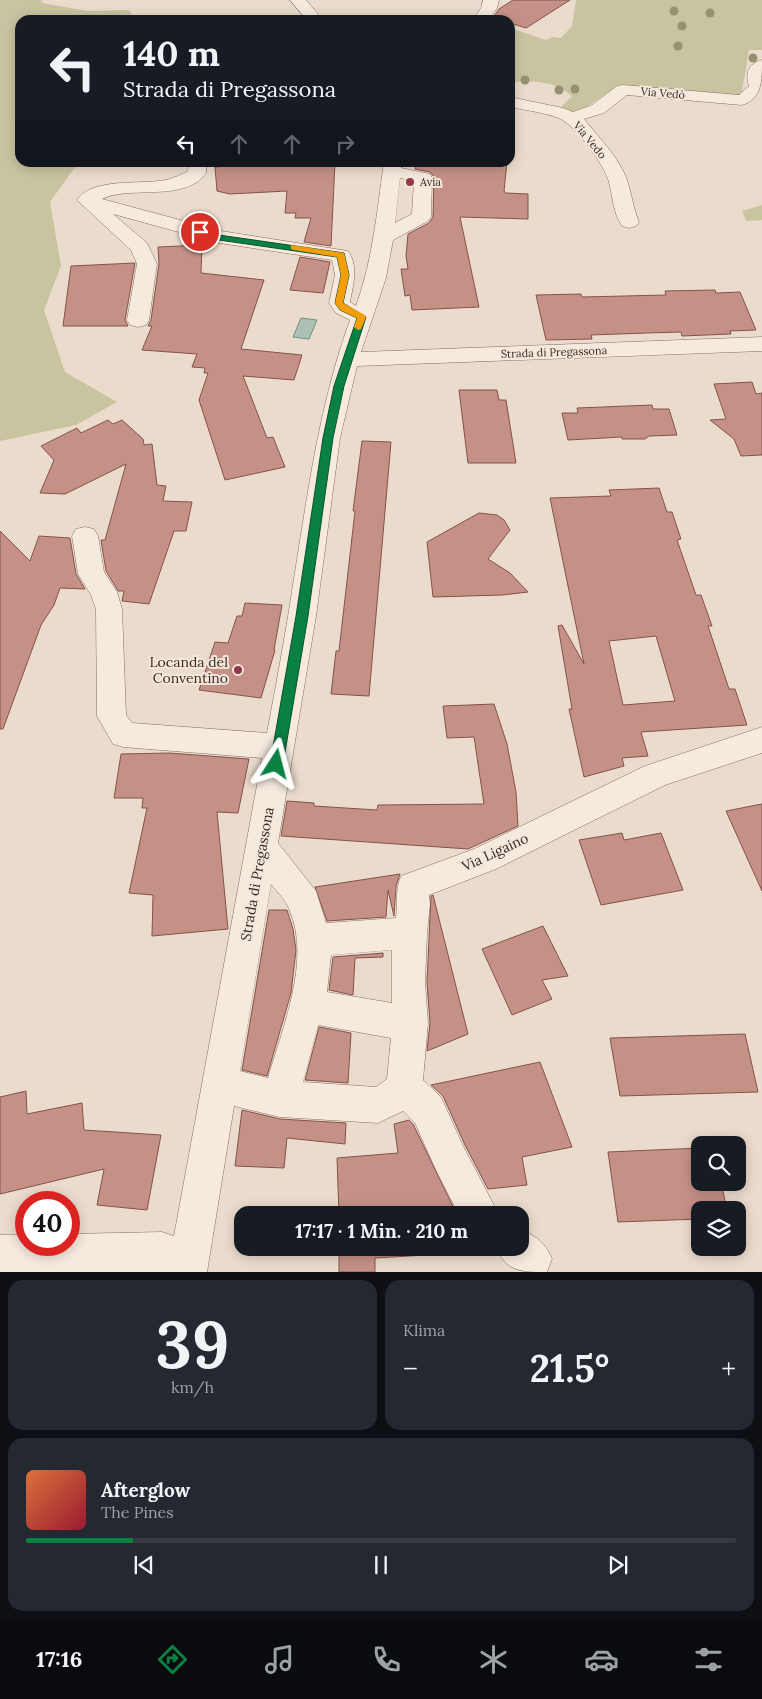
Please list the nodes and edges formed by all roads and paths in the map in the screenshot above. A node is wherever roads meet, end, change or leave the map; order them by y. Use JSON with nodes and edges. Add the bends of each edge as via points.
{"nodes":[{"id":1,"x":298,"y":0,"type":"edge"},
{"id":2,"x":491,"y":0,"type":"edge"},
{"id":3,"x":310,"y":15,"type":"edge"},
{"id":4,"x":485,"y":15,"type":"edge"},
{"id":5,"x":762,"y":65,"type":"edge"},
{"id":6,"x":760,"y":86,"type":"edge"},
{"id":7,"x":515,"y":103,"type":"edge"},
{"id":8,"x":572,"y":118,"type":"junction"},
{"id":9,"x":198,"y":167,"type":"edge"},
{"id":10,"x":392,"y":167,"type":"edge"},
{"id":11,"x":86,"y":200,"type":"junction"},
{"id":12,"x":629,"y":222,"type":"dead end"},
{"id":13,"x":362,"y":317,"type":"junction"},
{"id":14,"x":138,"y":320,"type":"dead end"},
{"id":15,"x":762,"y":344,"type":"edge"},
{"id":16,"x":347,"y":359,"type":"junction"},
{"id":17,"x":85,"y":536,"type":"dead end"},
{"id":18,"x":762,"y":740,"type":"edge"},
{"id":19,"x":279,"y":747,"type":"junction"},
{"id":20,"x":262,"y":847,"type":"junction"},
{"id":21,"x":410,"y":933,"type":"junction"},
{"id":22,"x":314,"y":940,"type":"junction"},
{"id":23,"x":308,"y":1000,"type":"junction"},
{"id":24,"x":410,"y":1023,"type":"junction"},
{"id":25,"x":220,"y":1084,"type":"junction"},
{"id":26,"x":404,"y":1087,"type":"junction"},
{"id":27,"x":280,"y":1099,"type":"junction"},
{"id":28,"x":475,"y":1206,"type":"edge"},
{"id":29,"x":0,"y":1255,"type":"edge"},
{"id":30,"x":188,"y":1266,"type":"edge"}],
"edges":[{"from":1,"to":3,"type":"street"},
{"from":2,"to":4,"type":"street"},
{"from":5,"to":6,"type":"street","name":"Via Vedò","via":[[754,75]]},
{"from":6,"to":8,"type":"street","name":"Via Vedò","via":[[742,100],[623,90],[598,109]]},
{"from":7,"to":8,"type":"street","name":"Via Vedo"},
{"from":8,"to":12,"type":"street","name":"Via Vedo","via":[[606,158],[618,180]]},
{"from":9,"to":11,"type":"street","via":[[197,173],[186,180],[165,186],[102,191]]},
{"from":10,"to":13,"type":"street","name":"Strada di Pregassona","via":[[376,278]]},
{"from":11,"to":13,"type":"street","via":[[219,237],[341,255],[345,275],[339,303]]},
{"from":11,"to":14,"type":"street","via":[[140,247],[147,264]]},
{"from":13,"to":16,"type":"street","name":"Strada di Pregassona"},
{"from":15,"to":16,"type":"street","name":"Strada di Pregassona"},
{"from":16,"to":19,"type":"street","name":"Strada di Pregassona","via":[[328,438]]},
{"from":17,"to":19,"type":"street","via":[[91,574],[104,592],[109,609],[112,716],[123,735]]},
{"from":18,"to":21,"type":"street","name":"Via Ligaino","via":[[656,775],[485,859],[412,887],[414,904]]},
{"from":19,"to":20,"type":"street","name":"Strada di Pregassona"},
{"from":20,"to":22,"type":"street","via":[[304,902]]},
{"from":20,"to":25,"type":"street","name":"Strada di Pregassona"},
{"from":21,"to":22,"type":"street"},
{"from":21,"to":24,"type":"street","name":"Via Ligaino"},
{"from":22,"to":23,"type":"street"},
{"from":23,"to":24,"type":"street","via":[[323,1010]]},
{"from":23,"to":27,"type":"street"},
{"from":24,"to":26,"type":"street","name":"Via Ligaino"},
{"from":25,"to":27,"type":"street"},
{"from":25,"to":30,"type":"street","name":"Strada di Pregassona"},
{"from":26,"to":27,"type":"street","via":[[378,1105]]},
{"from":26,"to":28,"type":"street","via":[[428,1110]]},
{"from":29,"to":30,"type":"street","via":[[162,1252]]}]}
